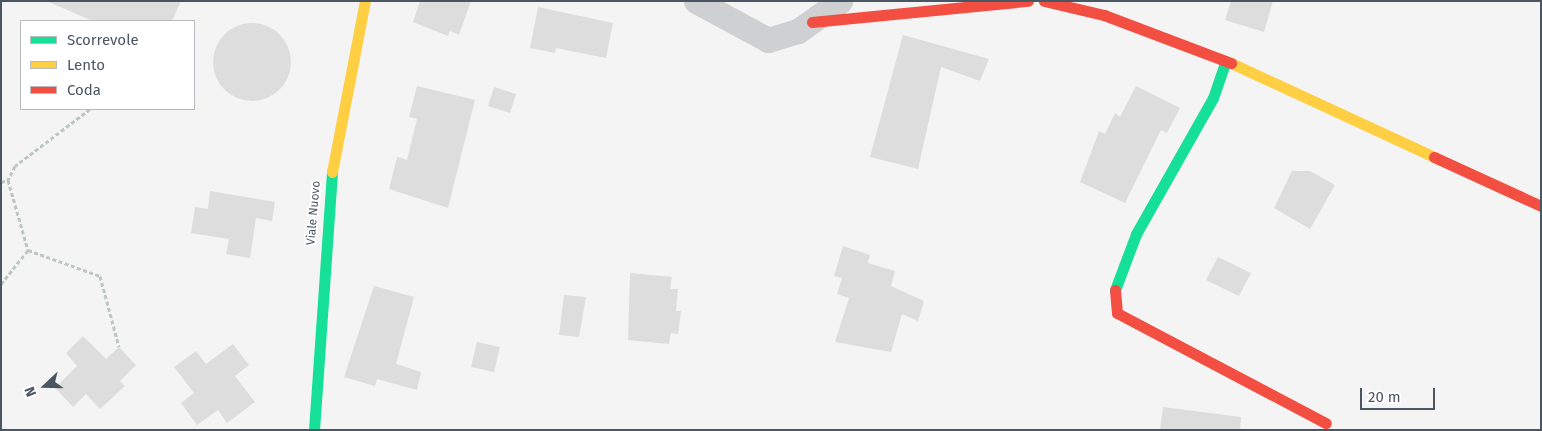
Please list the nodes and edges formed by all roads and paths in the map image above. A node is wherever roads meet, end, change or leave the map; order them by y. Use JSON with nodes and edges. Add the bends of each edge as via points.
{"nodes":[{"id":1,"x":365,"y":1,"type":"edge"},
{"id":2,"x":696,"y":1,"type":"edge"},
{"id":3,"x":840,"y":1,"type":"edge"},
{"id":4,"x":1028,"y":1,"type":"edge"},
{"id":5,"x":1044,"y":1,"type":"edge"},
{"id":6,"x":812,"y":22,"type":"junction"},
{"id":7,"x":1226,"y":61,"type":"junction"},
{"id":8,"x":89,"y":110,"type":"edge"},
{"id":9,"x":8,"y":180,"type":"junction"},
{"id":10,"x":1,"y":182,"type":"edge"},
{"id":11,"x":1541,"y":206,"type":"edge"},
{"id":12,"x":28,"y":250,"type":"junction"},
{"id":13,"x":1,"y":284,"type":"edge"},
{"id":14,"x":119,"y":347,"type":"dead end"},
{"id":15,"x":1326,"y":423,"type":"dead end"},
{"id":16,"x":314,"y":430,"type":"edge"}],
"edges":[{"from":1,"to":16,"type":"street","name":"Viale Nuovo","via":[[328,188]]},
{"from":2,"to":6,"type":"street","via":[[768,40]]},
{"from":3,"to":6,"type":"street"},
{"from":4,"to":6,"type":"street"},
{"from":5,"to":7,"type":"street","via":[[1104,15]]},
{"from":7,"to":11,"type":"street"},
{"from":7,"to":15,"type":"street","via":[[1212,98],[1136,234],[1114,293],[1117,313]]},
{"from":8,"to":9,"type":"path","via":[[16,166]]},
{"from":9,"to":10,"type":"path"},
{"from":9,"to":12,"type":"path"},
{"from":12,"to":13,"type":"path"},
{"from":12,"to":14,"type":"path","via":[[100,276]]}]}
